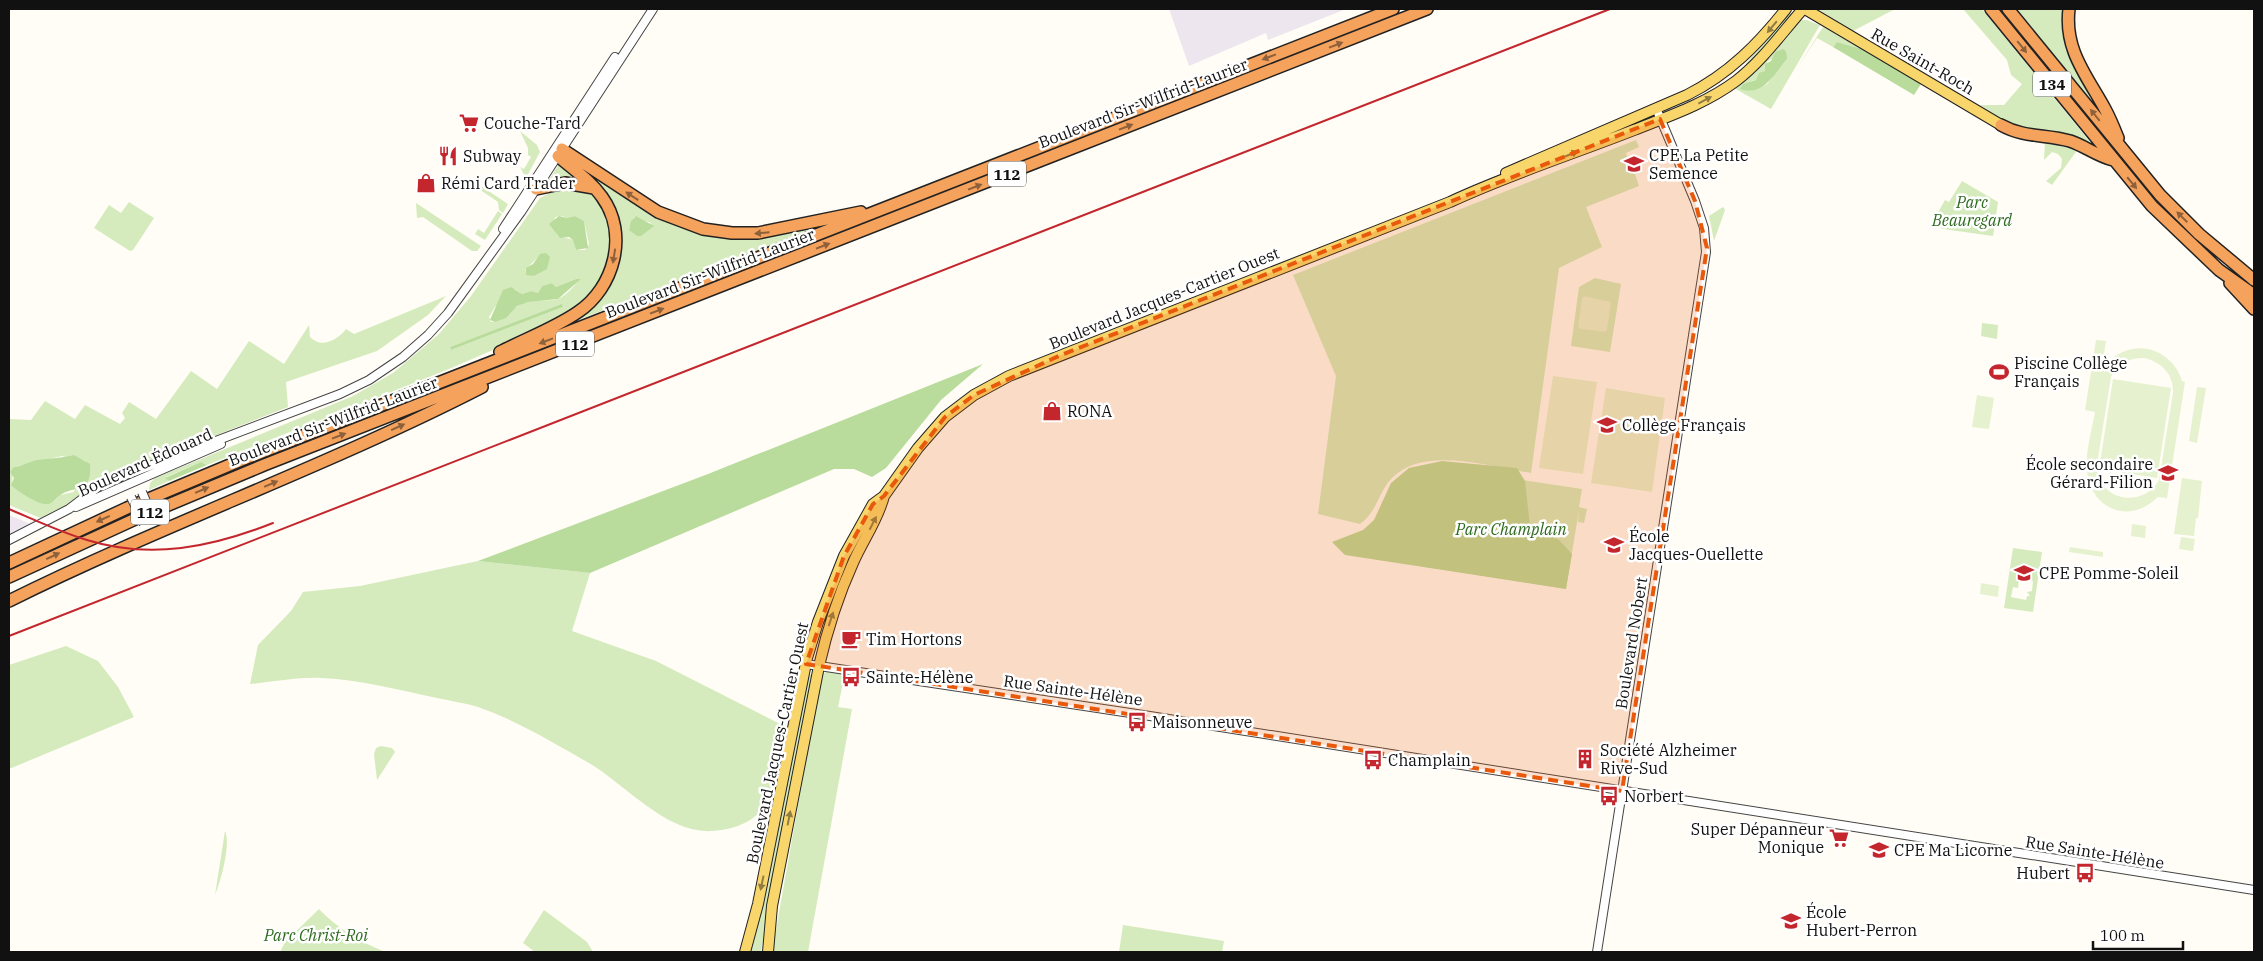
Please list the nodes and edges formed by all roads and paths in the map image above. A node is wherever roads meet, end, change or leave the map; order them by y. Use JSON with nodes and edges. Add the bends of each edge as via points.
{"nodes":[{"id":1,"x":647,"y":9,"type":"edge"},
{"id":2,"x":653,"y":9,"type":"edge"},
{"id":3,"x":1393,"y":9,"type":"edge"},
{"id":4,"x":1427,"y":9,"type":"edge"},
{"id":5,"x":1786,"y":9,"type":"edge"},
{"id":6,"x":1804,"y":9,"type":"edge"},
{"id":7,"x":1991,"y":9,"type":"edge"},
{"id":8,"x":2008,"y":9,"type":"edge"},
{"id":9,"x":2069,"y":9,"type":"edge"},
{"id":10,"x":1656,"y":108,"type":"junction"},
{"id":11,"x":1660,"y":119,"type":"junction"},
{"id":12,"x":2001,"y":124,"type":"joint"},
{"id":13,"x":557,"y":150,"type":"junction"},
{"id":14,"x":2125,"y":153,"type":"junction"},
{"id":15,"x":2113,"y":160,"type":"junction"},
{"id":16,"x":1493,"y":182,"type":"junction"},
{"id":17,"x":594,"y":188,"type":"junction"},
{"id":18,"x":536,"y":189,"type":"junction"},
{"id":19,"x":885,"y":208,"type":"junction"},
{"id":20,"x":492,"y":249,"type":"junction"},
{"id":21,"x":2217,"y":251,"type":"junction"},
{"id":22,"x":2218,"y":270,"type":"junction"},
{"id":23,"x":2254,"y":271,"type":"edge"},
{"id":24,"x":2254,"y":280,"type":"edge"},
{"id":25,"x":2254,"y":295,"type":"edge"},
{"id":26,"x":2254,"y":309,"type":"edge"},
{"id":27,"x":539,"y":358,"type":"junction"},
{"id":28,"x":443,"y":382,"type":"junction"},
{"id":29,"x":261,"y":425,"type":"junction"},
{"id":30,"x":133,"y":473,"type":"junction"},
{"id":31,"x":122,"y":476,"type":"junction"},
{"id":32,"x":137,"y":481,"type":"junction"},
{"id":33,"x":127,"y":486,"type":"junction"},
{"id":34,"x":884,"y":496,"type":"junction"},
{"id":35,"x":69,"y":509,"type":"junction"},
{"id":36,"x":154,"y":534,"type":"junction"},
{"id":37,"x":9,"y":540,"type":"edge"},
{"id":38,"x":9,"y":563,"type":"edge"},
{"id":39,"x":9,"y":576,"type":"edge"},
{"id":40,"x":9,"y":601,"type":"edge"},
{"id":41,"x":806,"y":664,"type":"junction"},
{"id":42,"x":819,"y":666,"type":"junction"},
{"id":43,"x":1622,"y":790,"type":"junction"},
{"id":44,"x":2254,"y":890,"type":"edge"},
{"id":45,"x":745,"y":952,"type":"edge"},
{"id":46,"x":768,"y":952,"type":"edge"},
{"id":47,"x":1597,"y":952,"type":"edge"}],
"edges":[{"from":1,"to":13,"type":"street","name":"Boulevard Édouard"},
{"from":2,"to":13,"type":"street","name":"Boulevard Édouard"},
{"from":3,"to":19,"type":"highway","name":"Boulevard Sir-Wilfrid-Laurier","number":"112","one_way":true},
{"from":27,"to":4,"type":"highway","name":"Boulevard Sir-Wilfrid-Laurier","number":"112","one_way":true},
{"from":5,"to":10,"type":"main road","name":"Boulevard Jacques-Cartier Ouest","one_way":true,"via":[[1734,66],[1698,89]]},
{"from":11,"to":6,"type":"main road","name":"Boulevard Jacques-Cartier Ouest","one_way":true,"via":[[1709,98],[1740,77]]},
{"from":6,"to":12,"type":"main road","name":"Rue Saint-Roch"},
{"from":7,"to":15,"type":"highway","number":"134","one_way":true},
{"from":14,"to":8,"type":"highway","number":"134","one_way":true},
{"from":9,"to":14,"type":"highway","via":[[2069,37],[2075,58],[2106,110]]},
{"from":10,"to":11,"type":"street","name":"Boulevard Nobert"},
{"from":10,"to":16,"type":"main road","name":"Boulevard Jacques-Cartier Ouest","via":[[1543,155]]},
{"from":16,"to":11,"type":"main road","name":"Boulevard Jacques-Cartier Ouest","one_way":true},
{"from":11,"to":43,"type":"street","name":"Boulevard Nobert","via":[[1698,210],[1705,233],[1706,252]]},
{"from":12,"to":15,"type":"highway","via":[[2024,135],[2071,142],[2097,156]]},
{"from":13,"to":17,"type":"highway"},
{"from":13,"to":18,"type":"street","name":"Boulevard Édouard"},
{"from":19,"to":13,"type":"highway","one_way":true,"via":[[771,232],[715,232],[687,225],[658,212]]},
{"from":13,"to":20,"type":"street","name":"Boulevard Édouard","via":[[515,208]]},
{"from":21,"to":14,"type":"highway","number":"134","one_way":true,"via":[[2170,206]]},
{"from":15,"to":22,"type":"highway","number":"134","one_way":true,"via":[[2163,217]]},
{"from":16,"to":34,"type":"main road","name":"Boulevard Jacques-Cartier Ouest","via":[[1009,376],[945,416]]},
{"from":17,"to":18,"type":"highway","via":[[570,183]]},
{"from":17,"to":28,"type":"highway","one_way":true,"via":[[609,208],[616,240],[612,268],[599,293],[573,316]]},
{"from":18,"to":20,"type":"street","name":"Boulevard Édouard"},
{"from":19,"to":28,"type":"highway","name":"Boulevard Sir-Wilfrid-Laurier","number":"112","one_way":true},
{"from":20,"to":29,"type":"street","name":"Boulevard Édouard","via":[[448,313],[403,357],[347,390]]},
{"from":21,"to":23,"type":"highway"},
{"from":21,"to":24,"type":"highway","number":"134"},
{"from":22,"to":25,"type":"highway","number":"134"},
{"from":22,"to":26,"type":"highway"},
{"from":36,"to":27,"type":"highway","one_way":true,"via":[[442,408]]},
{"from":39,"to":27,"type":"highway","name":"Boulevard Sir-Wilfrid-Laurier","number":"112","one_way":true,"via":[[209,487]]},
{"from":28,"to":38,"type":"highway","name":"Boulevard Sir-Wilfrid-Laurier","number":"112","one_way":true,"via":[[162,493]]},
{"from":29,"to":30,"type":"street","name":"Boulevard Édouard"},
{"from":29,"to":32,"type":"street","name":"Boulevard Édouard"},
{"from":30,"to":31,"type":"street","name":"Boulevard Édouard"},
{"from":30,"to":32,"type":"street"},
{"from":31,"to":33,"type":"street"},
{"from":31,"to":35,"type":"street","name":"Boulevard Édouard","via":[[102,484]]},
{"from":32,"to":33,"type":"street","name":"Boulevard Édouard"},
{"from":32,"to":36,"type":"street","bridge":true,"via":[[154,520]]},
{"from":33,"to":35,"type":"street","name":"Boulevard Édouard"},
{"from":33,"to":36,"type":"street","bridge":true,"via":[[144,524]]},
{"from":34,"to":41,"type":"main road","name":"Boulevard Jacques-Cartier Ouest","via":[[873,504],[844,556],[818,622]]},
{"from":42,"to":34,"type":"main road","name":"Boulevard Jacques-Cartier Ouest","one_way":true,"via":[[836,604]]},
{"from":35,"to":37,"type":"street"},
{"from":36,"to":40,"type":"highway"},
{"from":41,"to":42,"type":"street","name":"Rue Sainte-Hélène"},
{"from":41,"to":45,"type":"main road","name":"Boulevard Jacques-Cartier Ouest","one_way":true,"via":[[758,904]]},
{"from":42,"to":43,"type":"street","name":"Rue Sainte-Hélène"},
{"from":46,"to":42,"type":"main road","name":"Boulevard Jacques-Cartier Ouest","one_way":true,"via":[[772,906]]},
{"from":43,"to":44,"type":"street","name":"Rue Sainte-Hélène"},
{"from":43,"to":47,"type":"street","name":"Boulevard Nobert"}]}
